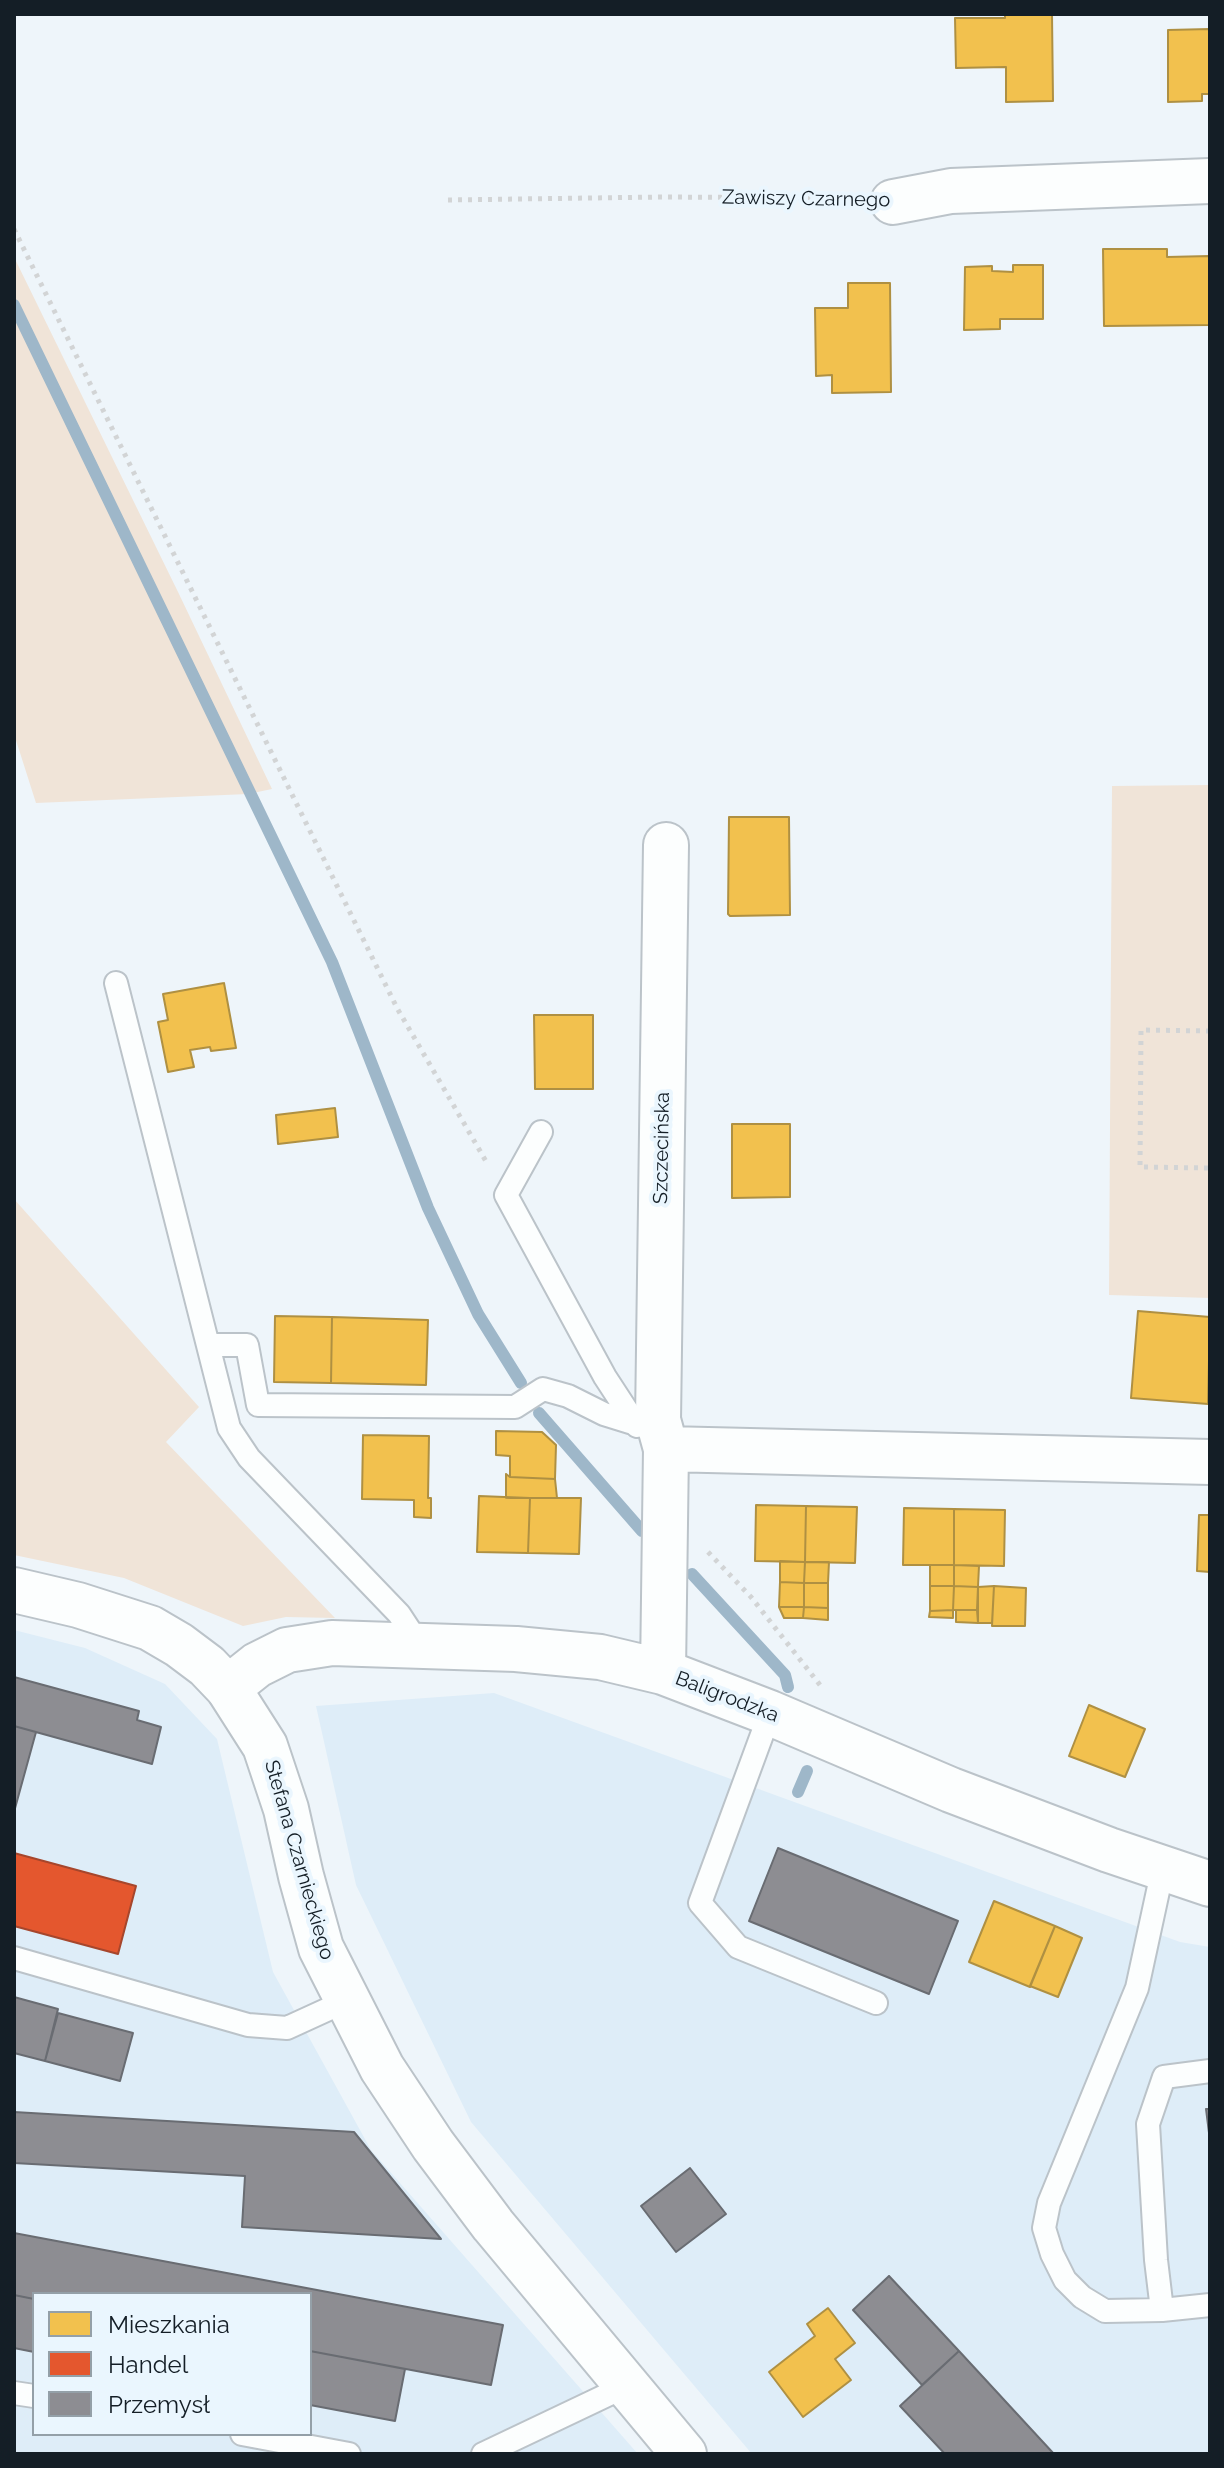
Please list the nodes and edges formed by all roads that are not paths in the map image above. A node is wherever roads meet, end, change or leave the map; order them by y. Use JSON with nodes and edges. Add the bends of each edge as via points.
{"nodes":[{"id":1,"x":1210,"y":181,"type":"edge"},
{"id":2,"x":893,"y":202,"type":"road end"},
{"id":3,"x":666,"y":845,"type":"dead end"},
{"id":4,"x":116,"y":983,"type":"dead end"},
{"id":5,"x":541,"y":1132,"type":"dead end"},
{"id":6,"x":208,"y":1345,"type":"junction"},
{"id":7,"x":649,"y":1436,"type":"junction"},
{"id":8,"x":1210,"y":1462,"type":"edge"},
{"id":9,"x":14,"y":1590,"type":"edge"},
{"id":10,"x":420,"y":1646,"type":"junction"},
{"id":11,"x":663,"y":1672,"type":"junction"},
{"id":12,"x":228,"y":1688,"type":"junction"},
{"id":13,"x":770,"y":1713,"type":"junction"},
{"id":14,"x":1163,"y":1868,"type":"junction"},
{"id":15,"x":1210,"y":1884,"type":"edge"},
{"id":16,"x":14,"y":1958,"type":"edge"},
{"id":17,"x":346,"y":2001,"type":"junction"},
{"id":18,"x":876,"y":2003,"type":"dead end"},
{"id":19,"x":1210,"y":2071,"type":"edge"},
{"id":20,"x":1210,"y":2305,"type":"edge"},
{"id":21,"x":1162,"y":2310,"type":"junction"},
{"id":22,"x":626,"y":2386,"type":"junction"},
{"id":23,"x":253,"y":2436,"type":"edge"},
{"id":24,"x":349,"y":2454,"type":"edge"},
{"id":25,"x":483,"y":2454,"type":"edge"},
{"id":26,"x":684,"y":2454,"type":"edge"}],
"edges":[{"from":1,"to":2,"type":"street","name":"Zawiszy Czarnego","via":[[951,191]]},
{"from":3,"to":7,"type":"street","name":"Szczecińska","via":[[658,1420]]},
{"from":4,"to":6,"type":"lane"},
{"from":5,"to":7,"type":"lane","via":[[506,1195],[605,1377]]},
{"from":6,"to":7,"type":"lane","via":[[247,1345],[258,1405],[515,1407],[543,1389]]},
{"from":6,"to":10,"type":"lane","via":[[229,1428],[249,1458],[399,1614]]},
{"from":7,"to":8,"type":"street"},
{"from":7,"to":11,"type":"street","name":"Szczecińska","via":[[665,1525]]},
{"from":9,"to":12,"type":"street","name":"Stefana Czarnieckiego","via":[[150,1628],[207,1666]]},
{"from":10,"to":11,"type":"street","name":"Baligrodzka","via":[[600,1657]]},
{"from":10,"to":12,"type":"street","name":"Baligrodzka","via":[[332,1643],[287,1650]]},
{"from":11,"to":13,"type":"street","name":"Baligrodzka"},
{"from":12,"to":17,"type":"street","name":"Stefana Czarnieckiego","via":[[265,1746],[321,1948]]},
{"from":13,"to":14,"type":"street","name":"Baligrodzka","via":[[951,1790]]},
{"from":13,"to":18,"type":"lane","via":[[700,1903],[738,1947]]},
{"from":14,"to":15,"type":"street","name":"Baligrodzka"},
{"from":14,"to":21,"type":"lane","via":[[1137,1988],[1049,2203],[1044,2228],[1065,2280],[1082,2297],[1105,2311]]},
{"from":16,"to":17,"type":"lane","via":[[248,2025],[287,2028]]},
{"from":17,"to":22,"type":"street","name":"Stefana Czarnieckiego","via":[[433,2145]]},
{"from":19,"to":21,"type":"lane","via":[[1164,2077],[1148,2124]]},
{"from":20,"to":21,"type":"lane"},
{"from":22,"to":25,"type":"lane"},
{"from":22,"to":26,"type":"street","name":"Stefana Czarnieckiego"},
{"from":23,"to":24,"type":"lane"}]}
